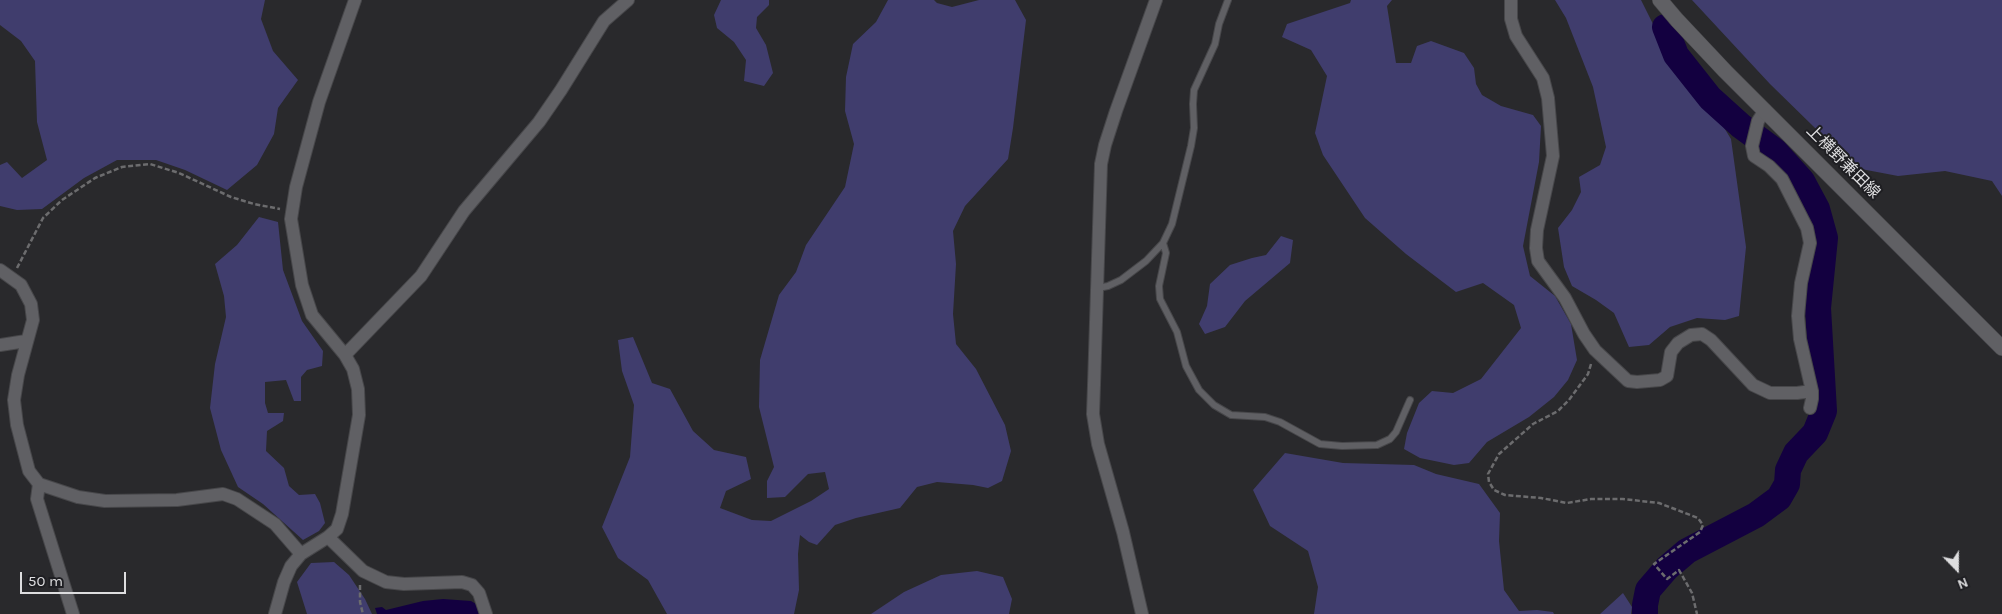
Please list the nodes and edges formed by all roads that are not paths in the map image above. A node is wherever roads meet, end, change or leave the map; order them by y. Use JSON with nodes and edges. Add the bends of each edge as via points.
{"nodes":[{"id":1,"x":355,"y":0,"type":"edge"},
{"id":2,"x":628,"y":0,"type":"edge"},
{"id":3,"x":1156,"y":0,"type":"edge"},
{"id":4,"x":1228,"y":0,"type":"edge"},
{"id":5,"x":1511,"y":0,"type":"edge"},
{"id":6,"x":1660,"y":0,"type":"edge"},
{"id":7,"x":1762,"y":116,"type":"junction"},
{"id":8,"x":1163,"y":243,"type":"junction"},
{"id":9,"x":5,"y":273,"type":"edge"},
{"id":10,"x":1098,"y":288,"type":"junction"},
{"id":11,"x":26,"y":341,"type":"junction"},
{"id":12,"x":0,"y":345,"type":"edge"},
{"id":13,"x":2002,"y":348,"type":"edge"},
{"id":14,"x":345,"y":354,"type":"junction"},
{"id":15,"x":1812,"y":391,"type":"junction"},
{"id":16,"x":1410,"y":400,"type":"dead end"},
{"id":17,"x":1810,"y":408,"type":"dead end"},
{"id":18,"x":39,"y":484,"type":"junction"},
{"id":19,"x":328,"y":538,"type":"junction"},
{"id":20,"x":301,"y":554,"type":"junction"},
{"id":21,"x":73,"y":614,"type":"edge"},
{"id":22,"x":275,"y":614,"type":"edge"},
{"id":23,"x":486,"y":614,"type":"edge"},
{"id":24,"x":1142,"y":614,"type":"edge"}],
"edges":[{"from":1,"to":14,"type":"street","via":[[319,102],[296,187],[291,219],[302,285],[312,315]]},
{"from":2,"to":14,"type":"street","via":[[604,21],[562,90],[464,211],[421,276]]},
{"from":3,"to":10,"type":"street","via":[[1104,145]]},
{"from":4,"to":8,"type":"lane","via":[[1215,44],[1194,90],[1191,146],[1172,224]]},
{"from":5,"to":15,"type":"street","via":[[1511,20],[1516,36],[1543,78],[1548,98],[1552,156],[1537,230],[1538,261],[1565,298],[1595,350],[1628,381],[1660,380],[1667,376],[1671,352],[1678,342],[1691,335],[1702,334],[1753,385],[1770,393]]},
{"from":6,"to":7,"type":"main road","name":"上横野兼田線"},
{"from":7,"to":13,"type":"main road","name":"上横野兼田線"},
{"from":7,"to":15,"type":"street","via":[[1752,146],[1754,156],[1782,180],[1807,228],[1810,243],[1798,316]]},
{"from":8,"to":10,"type":"lane","via":[[1121,280]]},
{"from":8,"to":16,"type":"lane","via":[[1166,254],[1159,286],[1160,299],[1177,332],[1186,366],[1199,390],[1214,405],[1231,415],[1265,416],[1320,444],[1342,446],[1377,445],[1390,439]]},
{"from":9,"to":11,"type":"street","via":[[21,285],[31,304],[33,320]]},
{"from":10,"to":24,"type":"street","via":[[1093,414]]},
{"from":11,"to":12,"type":"street"},
{"from":11,"to":18,"type":"street","via":[[14,400],[29,471]]},
{"from":14,"to":19,"type":"street","via":[[358,389],[359,415],[342,514],[337,529]]},
{"from":15,"to":17,"type":"street"},
{"from":18,"to":20,"type":"street","via":[[78,497],[105,501],[177,500],[223,494],[237,499],[275,524]]},
{"from":18,"to":21,"type":"street","via":[[38,499]]},
{"from":19,"to":20,"type":"street"},
{"from":19,"to":23,"type":"street","via":[[363,571],[386,582],[462,582],[472,585],[479,593]]},
{"from":20,"to":22,"type":"street","via":[[284,582]]}]}
